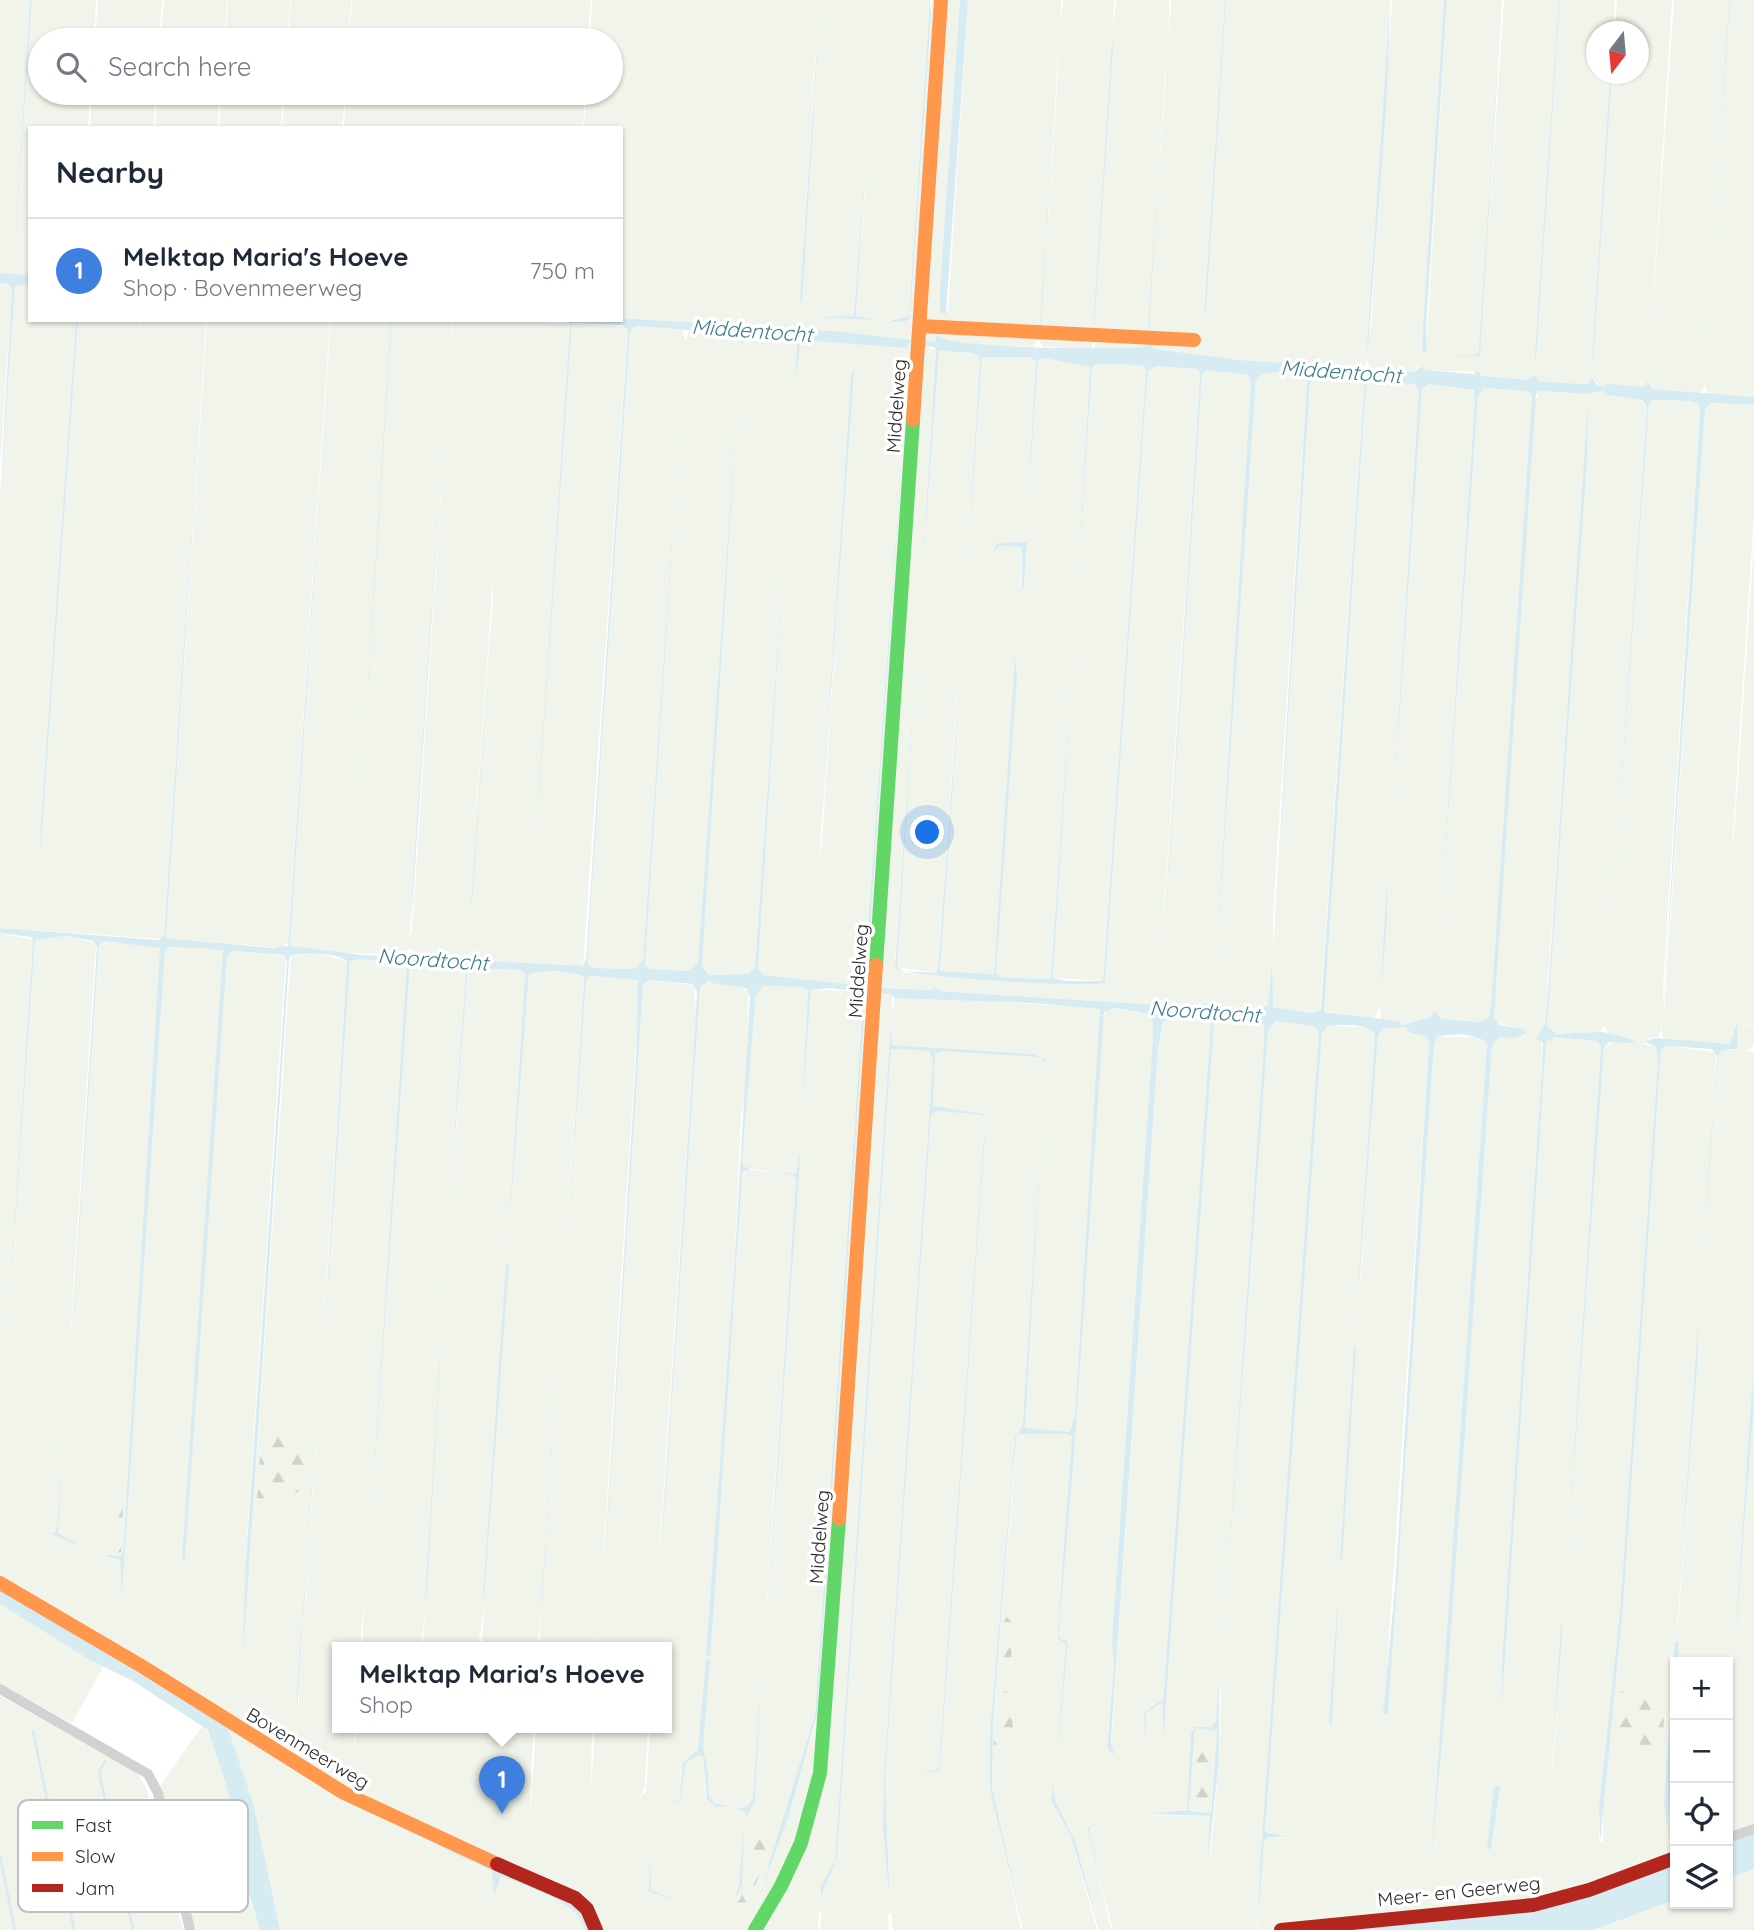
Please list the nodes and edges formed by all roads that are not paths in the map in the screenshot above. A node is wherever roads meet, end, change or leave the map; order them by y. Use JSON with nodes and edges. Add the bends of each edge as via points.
{"nodes":[{"id":1,"x":941,"y":0,"type":"edge"},
{"id":2,"x":920,"y":326,"type":"junction"},
{"id":3,"x":1194,"y":340,"type":"dead end"},
{"id":4,"x":0,"y":1583,"type":"edge"},
{"id":5,"x":0,"y":1689,"type":"edge"},
{"id":6,"x":160,"y":1800,"type":"edge"},
{"id":7,"x":1754,"y":1829,"type":"edge"},
{"id":8,"x":1733,"y":1836,"type":"edge"},
{"id":9,"x":1670,"y":1860,"type":"edge"},
{"id":10,"x":186,"y":1912,"type":"edge"},
{"id":11,"x":190,"y":1930,"type":"edge"},
{"id":12,"x":596,"y":1930,"type":"edge"},
{"id":13,"x":755,"y":1930,"type":"edge"},
{"id":14,"x":1281,"y":1930,"type":"edge"}],
"edges":[{"from":1,"to":2,"type":"main road","name":"Middelweg"},
{"from":2,"to":3,"type":"main road"},
{"from":2,"to":13,"type":"main road","name":"Middelweg","via":[[824,1747],[815,1804],[799,1853]]},
{"from":4,"to":12,"type":"main road","name":"Bovenmeerweg","via":[[345,1795],[575,1898],[587,1909]]},
{"from":5,"to":6,"type":"street","via":[[148,1774]]},
{"from":7,"to":8,"type":"street"},
{"from":9,"to":14,"type":"main road","name":"Meer- en Geerweg","via":[[1589,1891],[1533,1905]]},
{"from":10,"to":11,"type":"street"}]}
